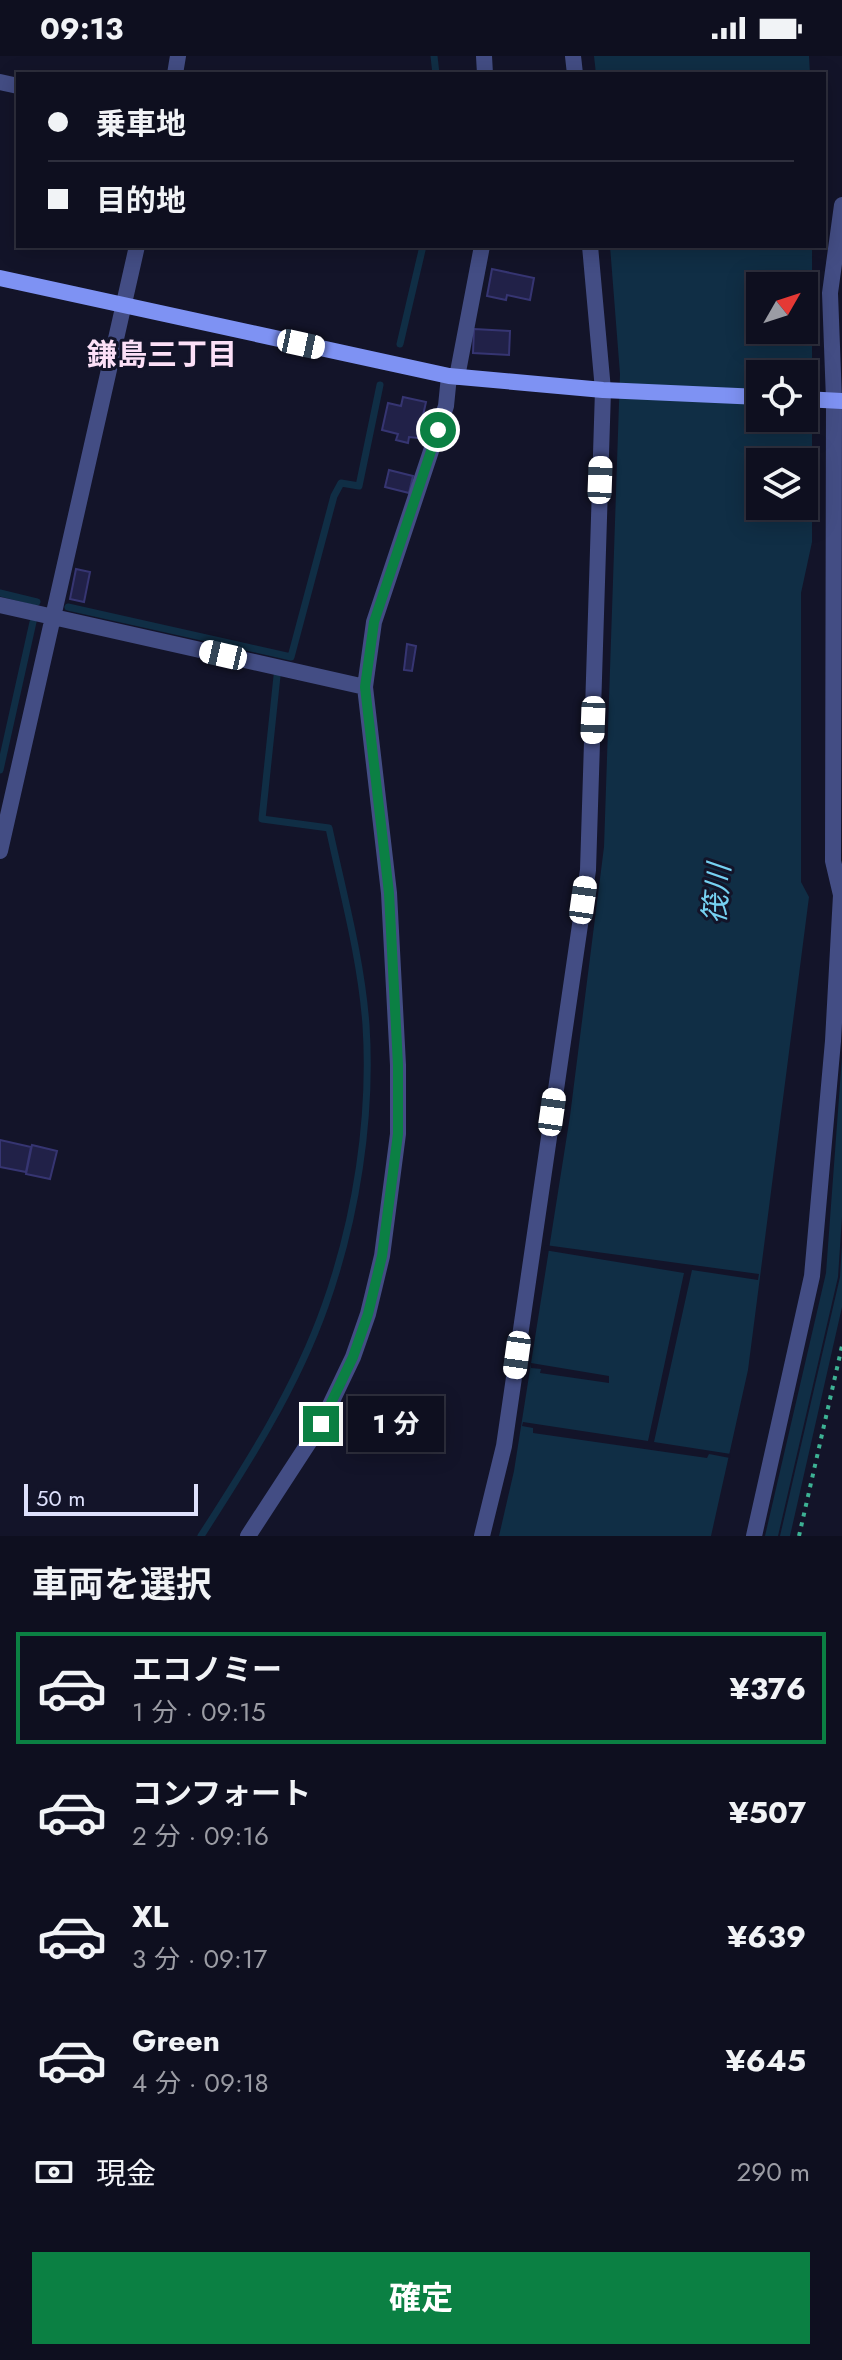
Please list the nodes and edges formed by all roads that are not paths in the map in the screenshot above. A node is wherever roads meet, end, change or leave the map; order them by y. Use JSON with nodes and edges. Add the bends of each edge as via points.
{"nodes":[{"id":1,"x":842,"y":205,"type":"edge"},
{"id":2,"x":137,"y":248,"type":"edge"},
{"id":3,"x":482,"y":248,"type":"edge"},
{"id":4,"x":590,"y":248,"type":"edge"},
{"id":5,"x":0,"y":278,"type":"edge"},
{"id":6,"x":124,"y":305,"type":"junction"},
{"id":7,"x":453,"y":376,"type":"junction"},
{"id":8,"x":603,"y":390,"type":"junction"},
{"id":9,"x":746,"y":396,"type":"edge"},
{"id":10,"x":818,"y":399,"type":"edge"},
{"id":11,"x":838,"y":400,"type":"edge"},
{"id":12,"x":0,"y":605,"type":"edge"},
{"id":13,"x":53,"y":616,"type":"junction"},
{"id":14,"x":365,"y":687,"type":"junction"},
{"id":15,"x":0,"y":851,"type":"edge"},
{"id":16,"x":248,"y":1536,"type":"edge"},
{"id":17,"x":482,"y":1536,"type":"edge"},
{"id":18,"x":754,"y":1536,"type":"edge"}],
"edges":[{"from":1,"to":11,"type":"street","via":[[830,293]]},
{"from":2,"to":6,"type":"street"},
{"from":3,"to":7,"type":"street"},
{"from":4,"to":8,"type":"street"},
{"from":5,"to":6,"type":"street"},
{"from":6,"to":7,"type":"street"},
{"from":6,"to":13,"type":"street"},
{"from":7,"to":8,"type":"street"},
{"from":7,"to":14,"type":"street","via":[[374,622]]},
{"from":8,"to":9,"type":"street"},
{"from":8,"to":17,"type":"street","via":[[588,870],[504,1446]]},
{"from":10,"to":11,"type":"street"},
{"from":11,"to":18,"type":"street","via":[[833,861],[841,895],[833,1041],[812,1276]]},
{"from":12,"to":13,"type":"street"},
{"from":13,"to":14,"type":"street"},
{"from":13,"to":15,"type":"street"},
{"from":14,"to":16,"type":"street","via":[[389,893],[398,1065],[398,1134],[382,1256],[358,1342],[328,1411]]}]}
